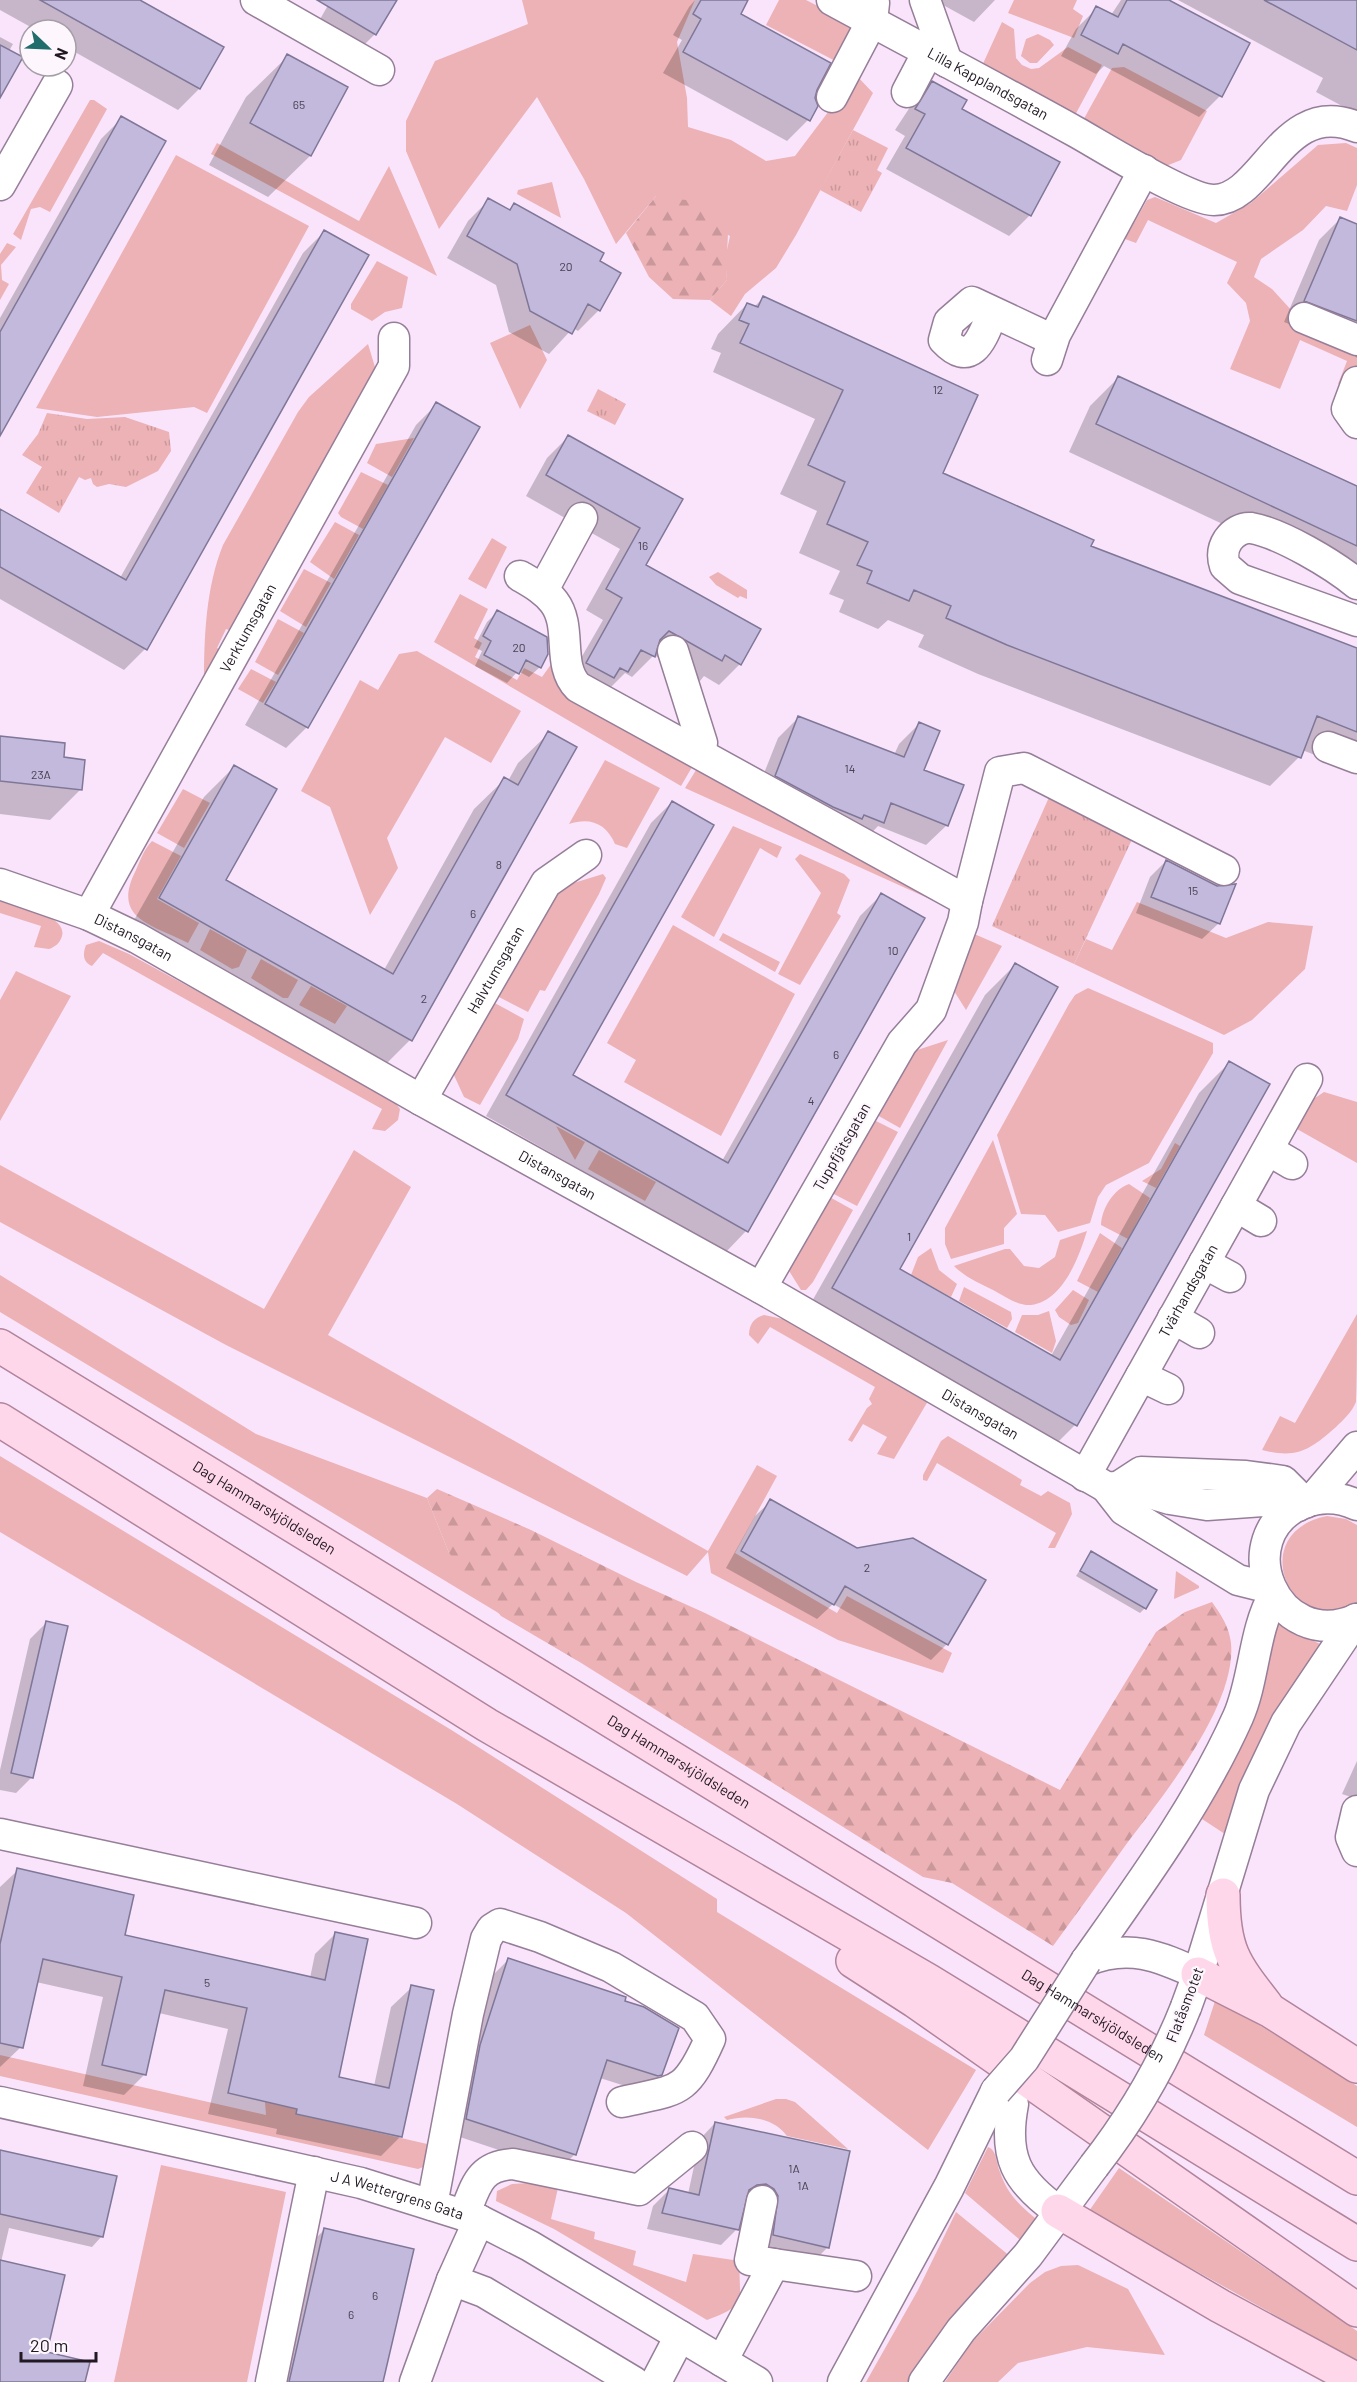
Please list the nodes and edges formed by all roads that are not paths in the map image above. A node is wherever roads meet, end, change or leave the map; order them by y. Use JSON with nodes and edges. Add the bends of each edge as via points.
{"nodes":[{"id":1,"x":256,"y":0,"type":"edge"},
{"id":2,"x":832,"y":0,"type":"edge"},
{"id":3,"x":925,"y":0,"type":"edge"},
{"id":4,"x":874,"y":11,"type":"edge"},
{"id":5,"x":938,"y":57,"type":"junction"},
{"id":6,"x":379,"y":70,"type":"dead end"},
{"id":7,"x":57,"y":86,"type":"dead end"},
{"id":8,"x":907,"y":92,"type":"dead end"},
{"id":9,"x":832,"y":97,"type":"dead end"},
{"id":10,"x":1357,"y":127,"type":"edge"},
{"id":11,"x":1144,"y":170,"type":"junction"},
{"id":12,"x":0,"y":185,"type":"edge"},
{"id":13,"x":993,"y":312,"type":"dead end"},
{"id":14,"x":1304,"y":318,"type":"dead end"},
{"id":15,"x":394,"y":338,"type":"dead end"},
{"id":16,"x":1357,"y":340,"type":"edge"},
{"id":17,"x":1357,"y":382,"type":"edge"},
{"id":18,"x":1357,"y":423,"type":"edge"},
{"id":19,"x":582,"y":518,"type":"dead end"},
{"id":20,"x":1357,"y":584,"type":"edge"},
{"id":21,"x":1357,"y":621,"type":"edge"},
{"id":22,"x":673,"y":651,"type":"dead end"},
{"id":23,"x":1328,"y":747,"type":"dead end"},
{"id":24,"x":698,"y":751,"type":"junction"},
{"id":25,"x":1357,"y":758,"type":"edge"},
{"id":26,"x":586,"y":855,"type":"dead end"},
{"id":27,"x":1224,"y":870,"type":"dead end"},
{"id":28,"x":0,"y":884,"type":"edge"},
{"id":29,"x":967,"y":901,"type":"junction"},
{"id":30,"x":89,"y":915,"type":"junction"},
{"id":31,"x":1307,"y":1079,"type":"dead end"},
{"id":32,"x":421,"y":1100,"type":"junction"},
{"id":33,"x":761,"y":1288,"type":"junction"},
{"id":34,"x":1173,"y":1318,"type":"junction"},
{"id":35,"x":1199,"y":1333,"type":"dead end"},
{"id":36,"x":0,"y":1346,"type":"edge"},
{"id":37,"x":1141,"y":1376,"type":"junction"},
{"id":38,"x":1168,"y":1389,"type":"dead end"},
{"id":39,"x":0,"y":1420,"type":"edge"},
{"id":40,"x":1357,"y":1447,"type":"edge"},
{"id":41,"x":1103,"y":1483,"type":"junction"},
{"id":42,"x":1305,"y":1503,"type":"junction"},
{"id":43,"x":1357,"y":1505,"type":"edge"},
{"id":44,"x":1272,"y":1592,"type":"junction"},
{"id":45,"x":1357,"y":1619,"type":"edge"},
{"id":46,"x":487,"y":1725,"type":"junction"},
{"id":47,"x":1357,"y":1811,"type":"edge"},
{"id":48,"x":0,"y":1834,"type":"edge"},
{"id":49,"x":1357,"y":1851,"type":"edge"},
{"id":50,"x":1220,"y":1909,"type":"junction"},
{"id":51,"x":416,"y":1923,"type":"dead end"},
{"id":52,"x":1093,"y":1956,"type":"junction"},
{"id":53,"x":1198,"y":1974,"type":"junction"},
{"id":54,"x":1271,"y":2011,"type":"junction"},
{"id":55,"x":1095,"y":2017,"type":"junction"},
{"id":56,"x":1357,"y":2066,"type":"edge"},
{"id":57,"x":1004,"y":2098,"type":"junction"},
{"id":58,"x":0,"y":2102,"type":"edge"},
{"id":59,"x":622,"y":2102,"type":"dead end"},
{"id":60,"x":692,"y":2147,"type":"dead end"},
{"id":61,"x":1357,"y":2154,"type":"edge"},
{"id":62,"x":314,"y":2172,"type":"junction"},
{"id":63,"x":1357,"y":2178,"type":"edge"},
{"id":64,"x":762,"y":2201,"type":"dead end"},
{"id":65,"x":432,"y":2205,"type":"junction"},
{"id":66,"x":1058,"y":2211,"type":"junction"},
{"id":67,"x":471,"y":2218,"type":"junction"},
{"id":68,"x":1357,"y":2244,"type":"edge"},
{"id":69,"x":774,"y":2264,"type":"junction"},
{"id":70,"x":856,"y":2276,"type":"dead end"},
{"id":71,"x":452,"y":2280,"type":"junction"},
{"id":72,"x":1357,"y":2310,"type":"edge"},
{"id":73,"x":680,"y":2336,"type":"junction"},
{"id":74,"x":1277,"y":2337,"type":"junction"},
{"id":75,"x":722,"y":2361,"type":"junction"},
{"id":76,"x":1357,"y":2380,"type":"edge"},
{"id":77,"x":271,"y":2382,"type":"edge"},
{"id":78,"x":415,"y":2382,"type":"edge"},
{"id":79,"x":634,"y":2382,"type":"edge"},
{"id":80,"x":656,"y":2382,"type":"edge"},
{"id":81,"x":758,"y":2382,"type":"edge"},
{"id":82,"x":843,"y":2382,"type":"edge"},
{"id":83,"x":924,"y":2382,"type":"edge"},
{"id":84,"x":1332,"y":2382,"type":"edge"}],
"edges":[{"from":1,"to":6,"type":"street"},
{"from":2,"to":4,"type":"street","name":"Lilla Kapplandsgatan"},
{"from":3,"to":5,"type":"street"},
{"from":4,"to":5,"type":"street","name":"Lilla Kapplandsgatan"},
{"from":4,"to":9,"type":"street"},
{"from":5,"to":8,"type":"street"},
{"from":5,"to":11,"type":"street","name":"Lilla Kapplandsgatan"},
{"from":7,"to":12,"type":"street"},
{"from":10,"to":11,"type":"street","name":"Lilla Kapplandsgatan","via":[[1329,121],[1310,125],[1240,189],[1214,200],[1181,190]]},
{"from":11,"to":13,"type":"street","via":[[1050,350]]},
{"from":14,"to":16,"type":"street"},
{"from":15,"to":30,"type":"street","name":"Verktumsgatan","via":[[394,366]]},
{"from":17,"to":18,"type":"street","via":[[1347,409]]},
{"from":19,"to":24,"type":"street","via":[[531,583],[556,603],[565,635],[567,672],[578,687]]},
{"from":20,"to":21,"type":"street","via":[[1337,568],[1250,528],[1233,534],[1223,550],[1225,567],[1240,579]]},
{"from":22,"to":24,"type":"street","via":[[702,743]]},
{"from":23,"to":25,"type":"street"},
{"from":24,"to":29,"type":"street"},
{"from":26,"to":32,"type":"street","name":"Halvtumsgatan","via":[[546,883]]},
{"from":27,"to":29,"type":"street","via":[[1024,768],[1000,771]]},
{"from":28,"to":30,"type":"street","name":"Distansgatan"},
{"from":29,"to":33,"type":"street","name":"Tuppfjätsgatan","via":[[931,1010],[902,1043]]},
{"from":30,"to":32,"type":"street","name":"Distansgatan","via":[[137,938]]},
{"from":31,"to":34,"type":"street","name":"Tvärhandsgatan","via":[[1292,1107],[1280,1157],[1217,1270]]},
{"from":32,"to":33,"type":"street","name":"Distansgatan"},
{"from":33,"to":41,"type":"street","name":"Distansgatan"},
{"from":34,"to":35,"type":"street"},
{"from":34,"to":37,"type":"street","name":"Tvärhandsgatan"},
{"from":36,"to":55,"type":"main road","name":"Dag Hammarskjöldsleden"},
{"from":37,"to":38,"type":"street"},
{"from":37,"to":41,"type":"street","name":"Tvärhandsgatan"},
{"from":39,"to":46,"type":"main road"},
{"from":40,"to":42,"type":"street"},
{"from":41,"to":42,"type":"street","via":[[1142,1472],[1246,1476],[1283,1481]]},
{"from":41,"to":44,"type":"street","name":"Distansgatan","via":[[1124,1510],[1238,1580]]},
{"from":42,"to":43,"type":"street","via":[[1331,1498]]},
{"from":42,"to":44,"type":"street","via":[[1277,1524],[1268,1542],[1264,1562]]},
{"from":44,"to":45,"type":"street","name":"Flatåsmotet","via":[[1293,1615],[1310,1623],[1338,1625]]},
{"from":44,"to":52,"type":"street","via":[[1239,1715],[1214,1766]]},
{"from":45,"to":50,"type":"street","name":"Flatåsmotet","via":[[1286,1723],[1254,1790]]},
{"from":46,"to":68,"type":"main road","via":[[929,1981]]},
{"from":46,"to":72,"type":"main road","via":[[915,2001]]},
{"from":47,"to":49,"type":"street","via":[[1351,1837]]},
{"from":48,"to":51,"type":"street"},
{"from":50,"to":53,"type":"street","name":"Flatåsmotet"},
{"from":50,"to":54,"type":"main road","via":[[1228,1950]]},
{"from":52,"to":53,"type":"street","via":[[1122,1951],[1148,1953]]},
{"from":52,"to":57,"type":"street","bridge":true,"via":[[1024,2059]]},
{"from":53,"to":54,"type":"main road"},
{"from":53,"to":66,"type":"street","name":"Flatåsmotet","bridge":true,"via":[[1172,2042],[1149,2087],[1121,2131]]},
{"from":54,"to":56,"type":"main road"},
{"from":55,"to":61,"type":"main road","via":[[1219,2078]]},
{"from":55,"to":63,"type":"main road","name":"Dag Hammarskjöldsleden"},
{"from":57,"to":66,"type":"street","via":[[1014,2163],[1032,2191]]},
{"from":57,"to":82,"type":"street","via":[[949,2187]]},
{"from":58,"to":62,"type":"street","name":"J A Wettergrens Gata"},
{"from":59,"to":65,"type":"street","via":[[676,2090],[695,2072],[710,2039],[695,2017],[611,1967],[500,1924],[486,1939]]},
{"from":60,"to":67,"type":"street","via":[[639,2190],[513,2164],[495,2165],[482,2174]]},
{"from":62,"to":65,"type":"street","name":"J A Wettergrens Gata"},
{"from":62,"to":77,"type":"street"},
{"from":64,"to":69,"type":"street","via":[[750,2260]]},
{"from":65,"to":67,"type":"street","name":"J A Wettergrens Gata"},
{"from":66,"to":74,"type":"main road"},
{"from":66,"to":83,"type":"street","name":"Flatåsmotet","via":[[1028,2255],[961,2330]]},
{"from":67,"to":71,"type":"street"},
{"from":67,"to":73,"type":"street","name":"J A Wettergrens Gata","via":[[530,2246]]},
{"from":69,"to":70,"type":"street"},
{"from":69,"to":75,"type":"street"},
{"from":71,"to":78,"type":"street"},
{"from":71,"to":79,"type":"street","via":[[484,2292]]},
{"from":73,"to":75,"type":"street","name":"J A Wettergrens Gata"},
{"from":73,"to":80,"type":"street"},
{"from":74,"to":76,"type":"main road"},
{"from":74,"to":84,"type":"main road"},
{"from":75,"to":81,"type":"street","name":"J A Wettergrens Gata"}]}
